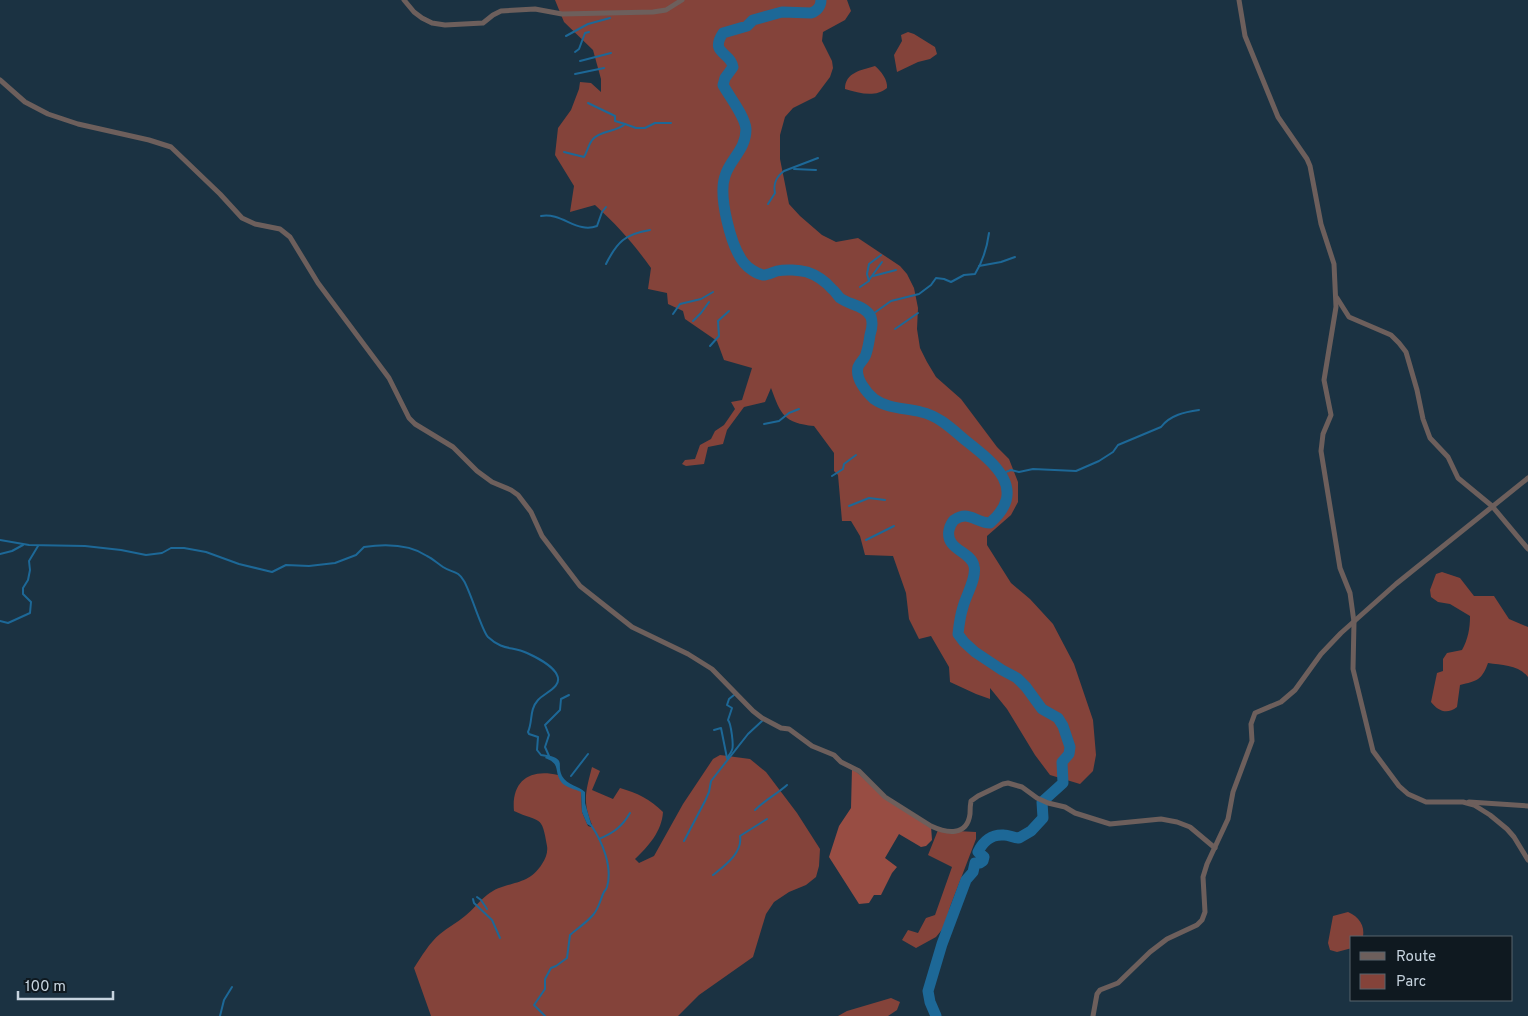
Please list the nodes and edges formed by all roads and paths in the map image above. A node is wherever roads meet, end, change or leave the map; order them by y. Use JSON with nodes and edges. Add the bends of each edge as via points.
{"nodes":[{"id":1,"x":404,"y":0,"type":"edge"},
{"id":2,"x":682,"y":0,"type":"edge"},
{"id":3,"x":1239,"y":0,"type":"edge"},
{"id":4,"x":0,"y":80,"type":"edge"},
{"id":5,"x":1335,"y":296,"type":"junction"},
{"id":6,"x":1528,"y":478,"type":"edge"},
{"id":7,"x":1492,"y":506,"type":"junction"},
{"id":8,"x":1528,"y":549,"type":"edge"},
{"id":9,"x":1354,"y":622,"type":"junction"},
{"id":10,"x":1463,"y":802,"type":"junction"},
{"id":11,"x":1528,"y":806,"type":"edge"},
{"id":12,"x":1214,"y":848,"type":"junction"},
{"id":13,"x":1528,"y":860,"type":"edge"},
{"id":14,"x":1093,"y":1016,"type":"edge"}],
"edges":[{"from":1,"to":2,"type":"street","via":[[422,18],[445,25],[483,23],[501,11],[535,9],[562,14],[653,12],[666,10]]},
{"from":3,"to":5,"type":"street","via":[[1245,36],[1278,117],[1310,166],[1321,224],[1334,264]]},
{"from":4,"to":12,"type":"street","via":[[25,102],[48,114],[171,147],[242,218],[280,230],[290,237],[318,283],[389,378],[410,418],[463,455],[492,482],[518,495],[531,512],[542,536],[580,586],[632,627],[712,669],[762,718],[834,755],[886,797],[931,826],[938,830],[959,831],[970,815],[971,801],[1008,783],[1022,787],[1048,803],[1110,824],[1161,819],[1177,822],[1190,827]]},
{"from":5,"to":7,"type":"street","via":[[1349,317],[1391,335],[1400,343],[1406,352],[1430,438],[1448,457],[1458,478]]},
{"from":5,"to":9,"type":"street","via":[[1324,380],[1331,414],[1323,434],[1321,451],[1340,568],[1350,593]]},
{"from":6,"to":7,"type":"street"},
{"from":7,"to":8,"type":"street"},
{"from":7,"to":9,"type":"street"},
{"from":9,"to":10,"type":"street","via":[[1352,669],[1373,752],[1408,794],[1426,802]]},
{"from":9,"to":12,"type":"street","via":[[1321,654],[1295,690],[1281,702],[1253,717],[1252,741],[1233,792],[1228,819]]},
{"from":10,"to":11,"type":"street"},
{"from":10,"to":13,"type":"street","via":[[1474,805],[1507,829]]},
{"from":12,"to":14,"type":"street","via":[[1203,877],[1205,912],[1202,920],[1167,939],[1118,983],[1100,990]]}]}
